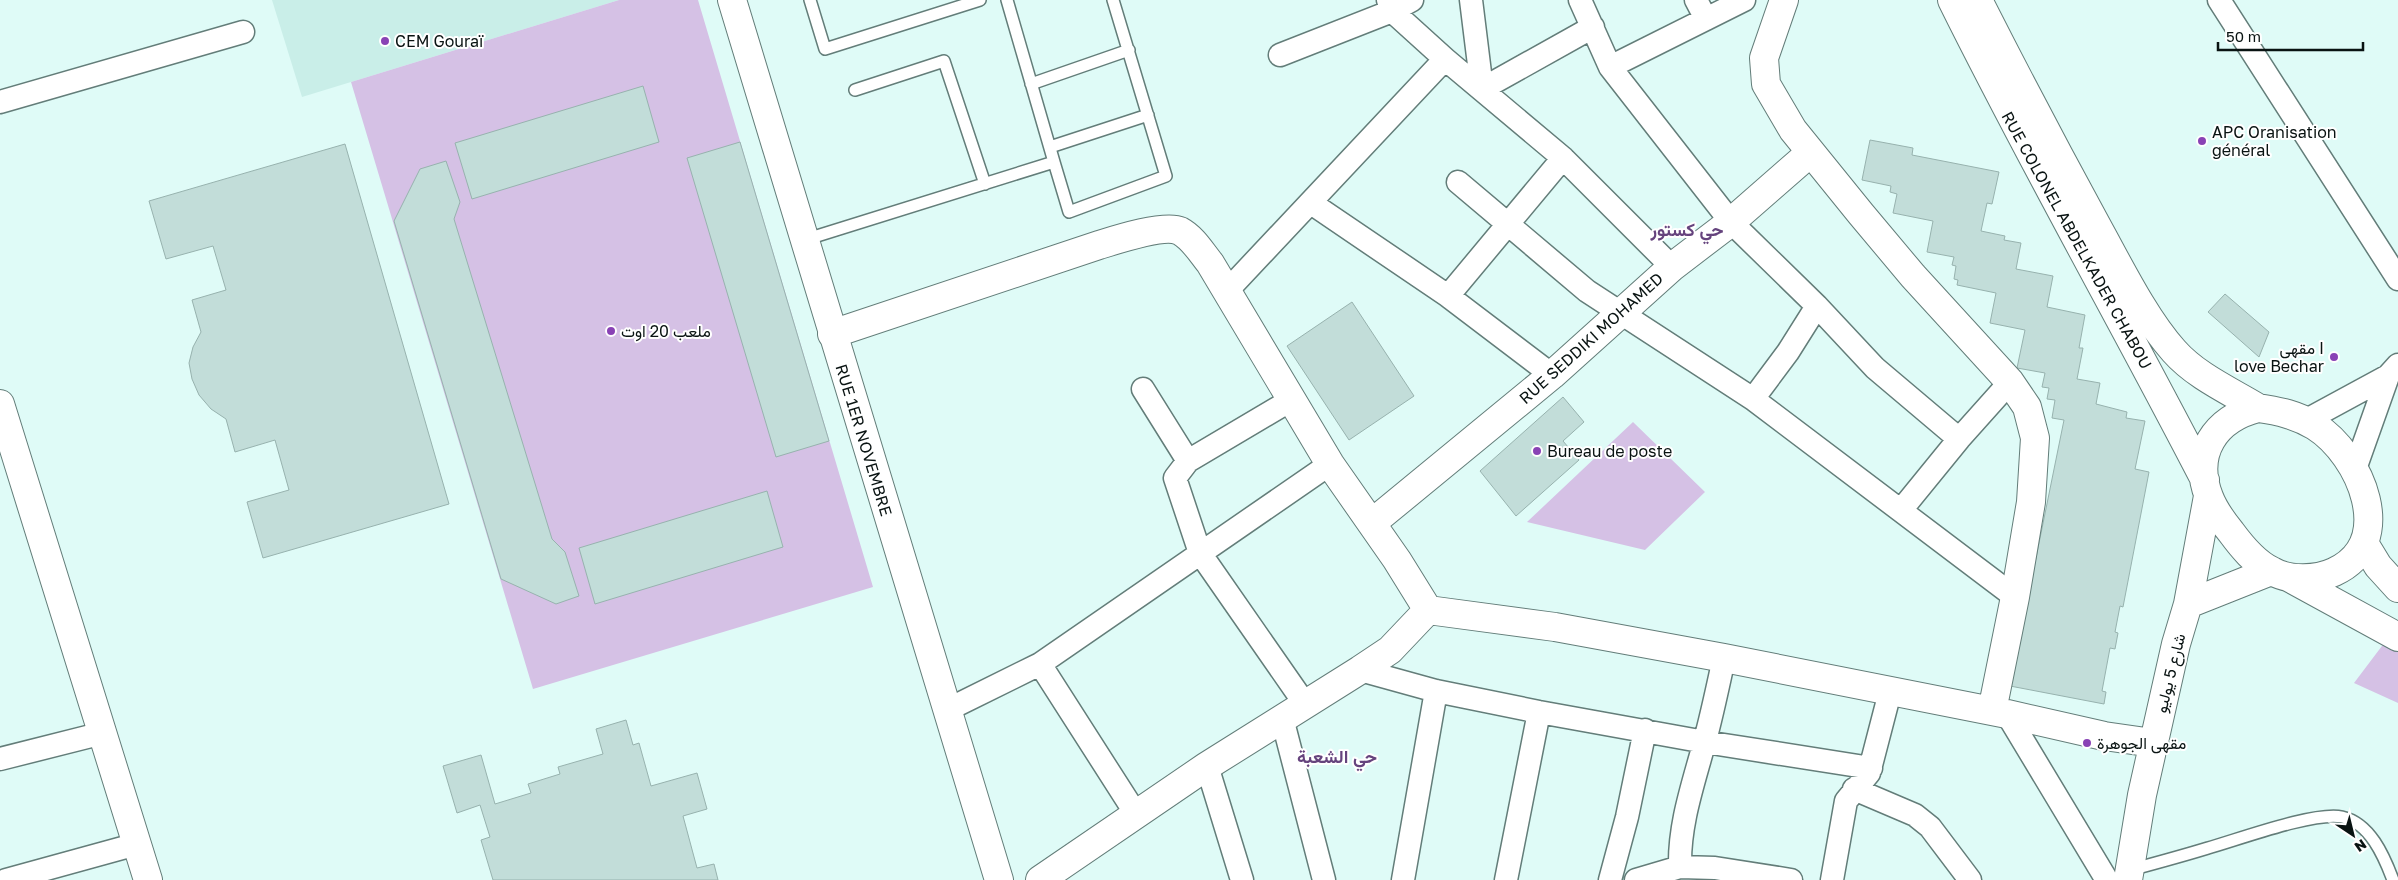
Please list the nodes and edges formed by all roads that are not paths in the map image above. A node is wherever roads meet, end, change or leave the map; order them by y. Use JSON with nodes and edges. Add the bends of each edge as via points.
{"nodes":[{"id":1,"x":732,"y":0,"type":"edge"},
{"id":2,"x":810,"y":0,"type":"edge"},
{"id":3,"x":980,"y":0,"type":"edge"},
{"id":4,"x":1007,"y":0,"type":"edge"},
{"id":5,"x":1114,"y":0,"type":"edge"},
{"id":6,"x":1412,"y":0,"type":"edge"},
{"id":7,"x":1471,"y":0,"type":"edge"},
{"id":8,"x":1580,"y":0,"type":"edge"},
{"id":9,"x":1744,"y":0,"type":"edge"},
{"id":10,"x":1784,"y":0,"type":"edge"},
{"id":11,"x":1952,"y":0,"type":"edge"},
{"id":12,"x":1978,"y":0,"type":"edge"},
{"id":13,"x":2219,"y":0,"type":"edge"},
{"id":14,"x":1390,"y":5,"type":"edge"},
{"id":15,"x":1701,"y":9,"type":"edge"},
{"id":16,"x":1593,"y":27,"type":"junction"},
{"id":17,"x":243,"y":32,"type":"dead end"},
{"id":18,"x":1128,"y":50,"type":"junction"},
{"id":19,"x":1280,"y":55,"type":"dead end"},
{"id":20,"x":1445,"y":59,"type":"junction"},
{"id":21,"x":1610,"y":67,"type":"junction"},
{"id":22,"x":1031,"y":84,"type":"junction"},
{"id":23,"x":1482,"y":89,"type":"junction"},
{"id":24,"x":855,"y":90,"type":"dead end"},
{"id":25,"x":0,"y":102,"type":"edge"},
{"id":26,"x":1148,"y":115,"type":"junction"},
{"id":27,"x":1050,"y":147,"type":"junction"},
{"id":28,"x":1810,"y":153,"type":"junction"},
{"id":29,"x":1563,"y":158,"type":"junction"},
{"id":30,"x":1054,"y":162,"type":"junction"},
{"id":31,"x":1458,"y":182,"type":"dead end"},
{"id":32,"x":985,"y":184,"type":"junction"},
{"id":33,"x":1311,"y":203,"type":"junction"},
{"id":34,"x":1731,"y":222,"type":"junction"},
{"id":35,"x":1508,"y":224,"type":"junction"},
{"id":36,"x":804,"y":240,"type":"junction"},
{"id":37,"x":1672,"y":267,"type":"junction"},
{"id":38,"x":2398,"y":279,"type":"edge"},
{"id":39,"x":1226,"y":292,"type":"junction"},
{"id":40,"x":1448,"y":296,"type":"junction"},
{"id":41,"x":1817,"y":306,"type":"junction"},
{"id":42,"x":1621,"y":314,"type":"junction"},
{"id":43,"x":832,"y":334,"type":"junction"},
{"id":44,"x":2393,"y":370,"type":"edge"},
{"id":45,"x":1552,"y":376,"type":"junction"},
{"id":46,"x":2010,"y":382,"type":"junction"},
{"id":47,"x":1143,"y":389,"type":"dead end"},
{"id":48,"x":1753,"y":398,"type":"junction"},
{"id":49,"x":1291,"y":400,"type":"junction"},
{"id":50,"x":0,"y":404,"type":"edge"},
{"id":51,"x":2258,"y":408,"type":"junction"},
{"id":52,"x":2305,"y":421,"type":"junction"},
{"id":53,"x":1959,"y":439,"type":"junction"},
{"id":54,"x":1188,"y":461,"type":"junction"},
{"id":55,"x":1330,"y":464,"type":"junction"},
{"id":56,"x":2355,"y":469,"type":"junction"},
{"id":57,"x":2207,"y":488,"type":"junction"},
{"id":58,"x":1902,"y":509,"type":"junction"},
{"id":59,"x":1372,"y":523,"type":"junction"},
{"id":60,"x":2364,"y":544,"type":"junction"},
{"id":61,"x":1200,"y":553,"type":"junction"},
{"id":62,"x":2280,"y":574,"type":"junction"},
{"id":63,"x":2398,"y":588,"type":"edge"},
{"id":64,"x":2015,"y":597,"type":"junction"},
{"id":65,"x":2188,"y":604,"type":"junction"},
{"id":66,"x":1428,"y":610,"type":"junction"},
{"id":67,"x":2398,"y":637,"type":"edge"},
{"id":68,"x":1724,"y":658,"type":"junction"},
{"id":69,"x":1040,"y":664,"type":"junction"},
{"id":70,"x":1360,"y":670,"type":"junction"},
{"id":71,"x":1436,"y":691,"type":"junction"},
{"id":72,"x":1890,"y":692,"type":"junction"},
{"id":73,"x":1305,"y":704,"type":"junction"},
{"id":74,"x":946,"y":710,"type":"junction"},
{"id":75,"x":1539,"y":712,"type":"junction"},
{"id":76,"x":1999,"y":712,"type":"junction"},
{"id":77,"x":1282,"y":718,"type":"junction"},
{"id":78,"x":1645,"y":730,"type":"junction"},
{"id":79,"x":103,"y":733,"type":"junction"},
{"id":80,"x":1704,"y":742,"type":"junction"},
{"id":81,"x":2153,"y":744,"type":"junction"},
{"id":82,"x":0,"y":758,"type":"edge"},
{"id":83,"x":1206,"y":766,"type":"junction"},
{"id":84,"x":1871,"y":768,"type":"junction"},
{"id":85,"x":1854,"y":789,"type":"junction"},
{"id":86,"x":1136,"y":814,"type":"junction"},
{"id":87,"x":137,"y":844,"type":"junction"},
{"id":88,"x":1680,"y":867,"type":"junction"},
{"id":89,"x":2114,"y":877,"type":"edge"},
{"id":90,"x":6,"y":880,"type":"edge"},
{"id":91,"x":148,"y":880,"type":"edge"},
{"id":92,"x":998,"y":880,"type":"edge"},
{"id":93,"x":1040,"y":880,"type":"edge"},
{"id":94,"x":1242,"y":880,"type":"edge"},
{"id":95,"x":1324,"y":880,"type":"edge"},
{"id":96,"x":1403,"y":880,"type":"edge"},
{"id":97,"x":1506,"y":880,"type":"edge"},
{"id":98,"x":1610,"y":880,"type":"edge"},
{"id":99,"x":1636,"y":880,"type":"edge"},
{"id":100,"x":1791,"y":880,"type":"edge"},
{"id":101,"x":1832,"y":880,"type":"edge"},
{"id":102,"x":1970,"y":880,"type":"edge"},
{"id":103,"x":2393,"y":880,"type":"edge"}],
"edges":[{"from":1,"to":36,"type":"street","name":"RUE 1ER NOVEMBRE"},
{"from":2,"to":3,"type":"lane","via":[[825,49]]},
{"from":4,"to":22,"type":"lane"},
{"from":5,"to":18,"type":"lane"},
{"from":6,"to":14,"type":"street"},
{"from":7,"to":23,"type":"street"},
{"from":8,"to":16,"type":"street"},
{"from":9,"to":15,"type":"street"},
{"from":10,"to":28,"type":"street","via":[[1764,58],[1766,84]]},
{"from":11,"to":57,"type":"street","name":"RUE COLONEL ABDELKADER CHABOU","via":[[2003,105],[2146,366]]},
{"from":12,"to":51,"type":"street","name":"RUE COLONEL ABDELKADER CHABOU","via":[[2124,276],[2158,330],[2174,352],[2203,376]]},
{"from":13,"to":38,"type":"street"},
{"from":14,"to":19,"type":"street"},
{"from":14,"to":20,"type":"street"},
{"from":15,"to":21,"type":"street"},
{"from":16,"to":21,"type":"street"},
{"from":16,"to":23,"type":"street"},
{"from":17,"to":25,"type":"street"},
{"from":18,"to":22,"type":"lane"},
{"from":18,"to":26,"type":"lane"},
{"from":20,"to":23,"type":"street"},
{"from":20,"to":33,"type":"street"},
{"from":21,"to":34,"type":"street"},
{"from":22,"to":27,"type":"lane"},
{"from":23,"to":29,"type":"street"},
{"from":24,"to":32,"type":"lane","via":[[944,61]]},
{"from":26,"to":27,"type":"lane"},
{"from":26,"to":30,"type":"lane","via":[[1166,176],[1069,212]]},
{"from":27,"to":30,"type":"lane"},
{"from":28,"to":34,"type":"street","name":"RUE SEDDIKI MOHAMED"},
{"from":28,"to":46,"type":"street","via":[[1913,276]]},
{"from":29,"to":35,"type":"street"},
{"from":29,"to":37,"type":"street"},
{"from":30,"to":32,"type":"lane"},
{"from":31,"to":35,"type":"street"},
{"from":32,"to":36,"type":"lane"},
{"from":33,"to":39,"type":"street"},
{"from":33,"to":40,"type":"street"},
{"from":34,"to":37,"type":"street","name":"RUE SEDDIKI MOHAMED"},
{"from":34,"to":41,"type":"street"},
{"from":35,"to":40,"type":"street"},
{"from":35,"to":42,"type":"street","via":[[1587,291]]},
{"from":36,"to":43,"type":"street","name":"RUE 1ER NOVEMBRE"},
{"from":37,"to":42,"type":"street","name":"RUE SEDDIKI MOHAMED"},
{"from":39,"to":43,"type":"street","via":[[1210,263],[1191,239],[1178,230],[1138,233]]},
{"from":39,"to":49,"type":"street"},
{"from":40,"to":45,"type":"street"},
{"from":41,"to":48,"type":"street"},
{"from":41,"to":53,"type":"street","via":[[1875,368]]},
{"from":42,"to":45,"type":"street","name":"RUE SEDDIKI MOHAMED"},
{"from":42,"to":48,"type":"street"},
{"from":43,"to":74,"type":"street","name":"RUE 1ER NOVEMBRE"},
{"from":44,"to":52,"type":"street"},
{"from":44,"to":56,"type":"street"},
{"from":45,"to":59,"type":"street","name":"RUE SEDDIKI MOHAMED"},
{"from":46,"to":53,"type":"street"},
{"from":46,"to":64,"type":"street","via":[[2027,407],[2035,438],[2031,502]]},
{"from":47,"to":54,"type":"street"},
{"from":48,"to":58,"type":"street"},
{"from":49,"to":54,"type":"street"},
{"from":49,"to":55,"type":"street"},
{"from":50,"to":79,"type":"street"},
{"from":51,"to":52,"type":"street","via":[[2281,411]]},
{"from":51,"to":57,"type":"street","via":[[2241,413],[2213,435],[2205,454]]},
{"from":52,"to":56,"type":"street","via":[[2329,437]]},
{"from":53,"to":58,"type":"street"},
{"from":54,"to":61,"type":"street","via":[[1174,478]]},
{"from":55,"to":59,"type":"street"},
{"from":55,"to":61,"type":"street"},
{"from":56,"to":60,"type":"street","via":[[2368,502],[2370,522]]},
{"from":57,"to":62,"type":"street","via":[[2216,513],[2243,548]]},
{"from":57,"to":65,"type":"street","name":"شارع 5 يوليو"},
{"from":58,"to":64,"type":"street"},
{"from":59,"to":66,"type":"street"},
{"from":60,"to":62,"type":"street","via":[[2354,559],[2328,576],[2307,578]]},
{"from":60,"to":63,"type":"street"},
{"from":61,"to":69,"type":"street"},
{"from":61,"to":73,"type":"street"},
{"from":62,"to":65,"type":"street"},
{"from":62,"to":67,"type":"street"},
{"from":64,"to":76,"type":"street"},
{"from":65,"to":81,"type":"street","name":"شارع 5 يوليو"},
{"from":66,"to":68,"type":"street","via":[[1555,628]]},
{"from":66,"to":70,"type":"street","via":[[1390,650]]},
{"from":68,"to":72,"type":"street"},
{"from":68,"to":80,"type":"street"},
{"from":69,"to":74,"type":"street"},
{"from":69,"to":86,"type":"street"},
{"from":70,"to":71,"type":"street"},
{"from":70,"to":73,"type":"street"},
{"from":71,"to":75,"type":"street"},
{"from":71,"to":96,"type":"street"},
{"from":72,"to":76,"type":"street"},
{"from":72,"to":84,"type":"street"},
{"from":73,"to":77,"type":"street"},
{"from":74,"to":92,"type":"street","name":"RUE 1ER NOVEMBRE"},
{"from":75,"to":78,"type":"street"},
{"from":75,"to":97,"type":"street"},
{"from":76,"to":81,"type":"street"},
{"from":76,"to":89,"type":"street"},
{"from":77,"to":83,"type":"street"},
{"from":77,"to":95,"type":"street"},
{"from":78,"to":80,"type":"street"},
{"from":78,"to":98,"type":"street"},
{"from":79,"to":82,"type":"street"},
{"from":79,"to":87,"type":"street"},
{"from":80,"to":84,"type":"street"},
{"from":80,"to":88,"type":"street","via":[[1684,818]]},
{"from":81,"to":89,"type":"street","name":"شارع 5 يوليو"},
{"from":83,"to":86,"type":"street"},
{"from":83,"to":94,"type":"street"},
{"from":84,"to":85,"type":"street"},
{"from":85,"to":101,"type":"street","via":[[1844,806]]},
{"from":85,"to":102,"type":"street","via":[[1915,814],[1930,827]]},
{"from":86,"to":93,"type":"street"},
{"from":87,"to":90,"type":"street"},
{"from":87,"to":91,"type":"street"},
{"from":88,"to":99,"type":"street"},
{"from":88,"to":100,"type":"street","via":[[1715,868]]},
{"from":89,"to":103,"type":"lane","via":[[2261,832],[2324,817],[2342,817],[2362,829],[2377,844]]}]}
